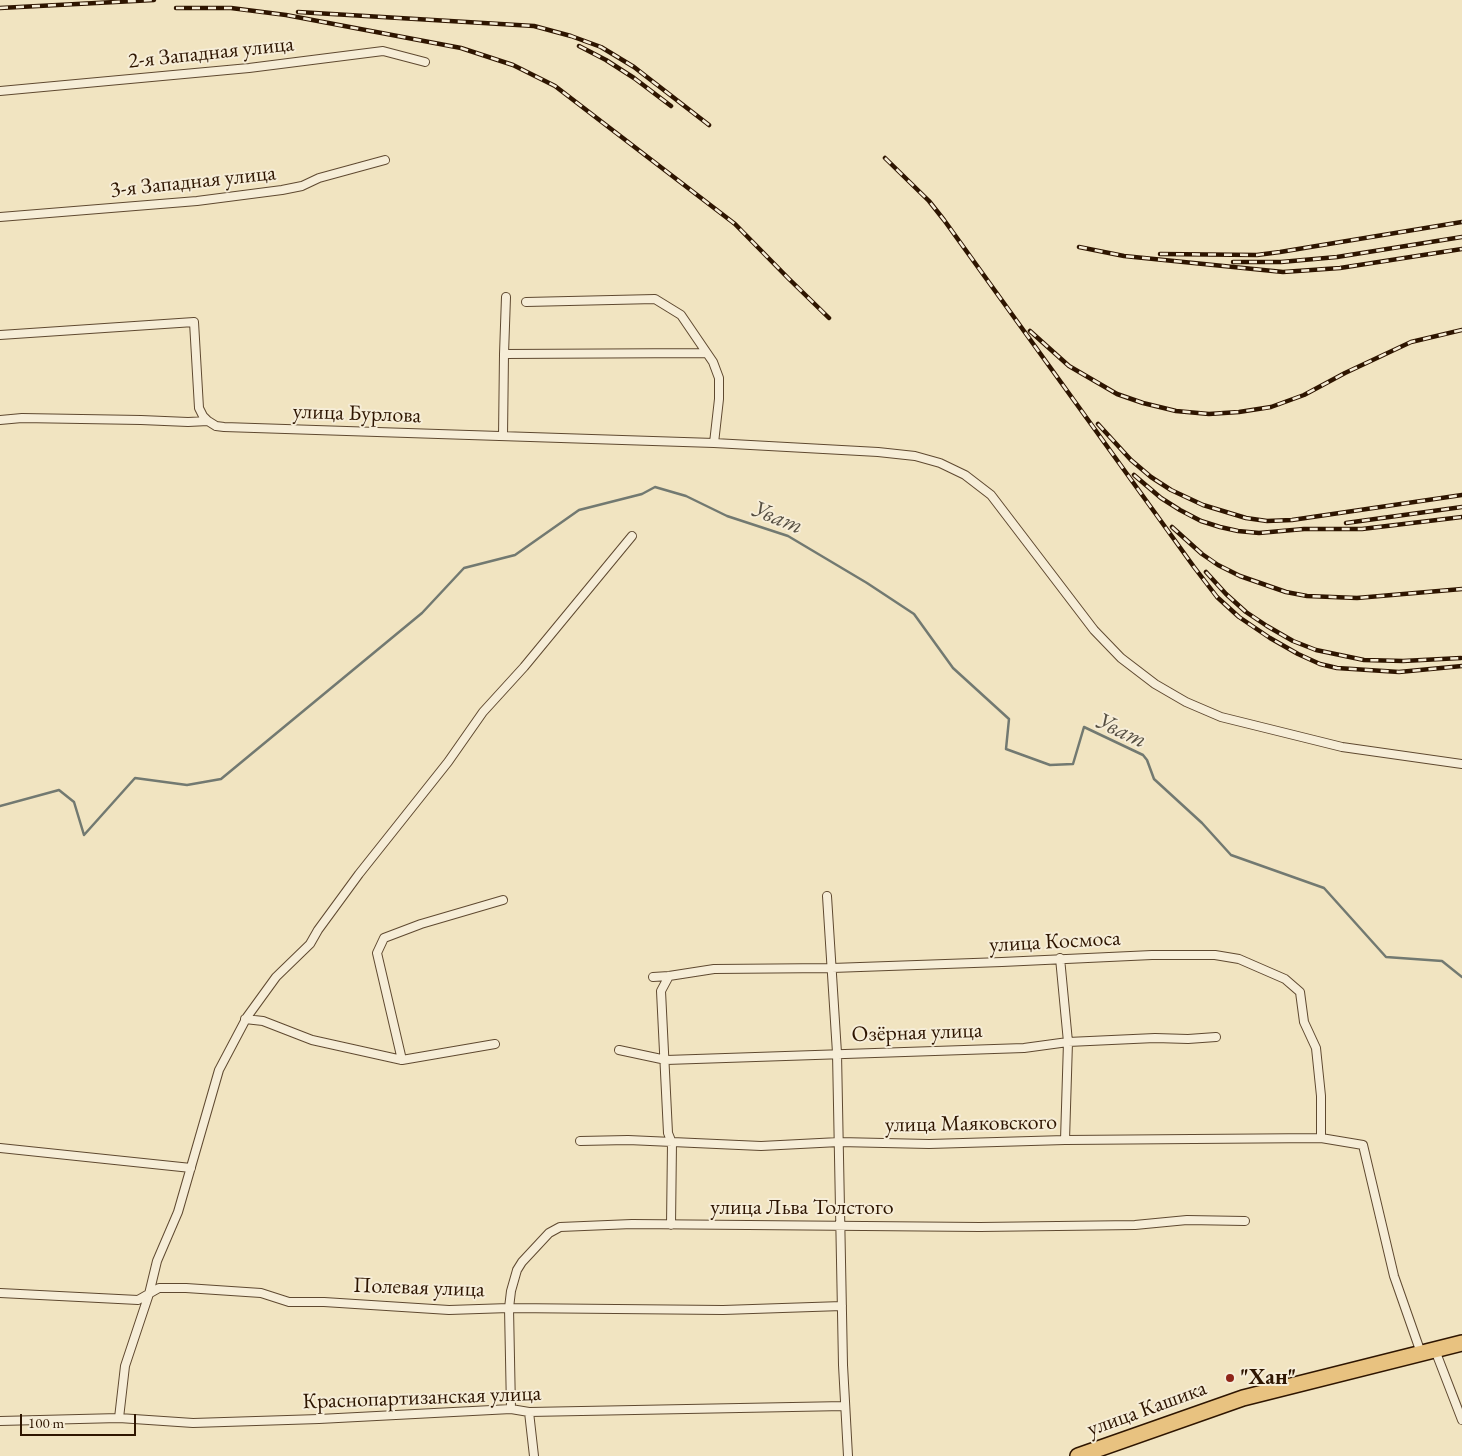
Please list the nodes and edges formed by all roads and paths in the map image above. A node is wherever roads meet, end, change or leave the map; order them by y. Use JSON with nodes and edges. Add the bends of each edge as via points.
{"nodes":[{"id":1,"x":425,"y":62,"type":"dead end"},
{"id":2,"x":0,"y":91,"type":"edge"},
{"id":3,"x":385,"y":160,"type":"dead end"},
{"id":4,"x":0,"y":217,"type":"edge"},
{"id":5,"x":506,"y":297,"type":"dead end"},
{"id":6,"x":526,"y":302,"type":"dead end"},
{"id":7,"x":0,"y":335,"type":"edge"},
{"id":8,"x":705,"y":353,"type":"junction"},
{"id":9,"x":504,"y":354,"type":"junction"},
{"id":10,"x":0,"y":420,"type":"edge"},
{"id":11,"x":208,"y":421,"type":"junction"},
{"id":12,"x":503,"y":436,"type":"junction"},
{"id":13,"x":714,"y":443,"type":"junction"},
{"id":14,"x":632,"y":536,"type":"dead end"},
{"id":15,"x":1462,"y":764,"type":"edge"},
{"id":16,"x":827,"y":896,"type":"dead end"},
{"id":17,"x":503,"y":900,"type":"dead end"},
{"id":18,"x":1060,"y":958,"type":"junction"},
{"id":19,"x":832,"y":968,"type":"junction"},
{"id":20,"x":669,"y":976,"type":"junction"},
{"id":21,"x":653,"y":977,"type":"dead end"},
{"id":22,"x":245,"y":1020,"type":"junction"},
{"id":23,"x":1216,"y":1037,"type":"dead end"},
{"id":24,"x":1068,"y":1042,"type":"junction"},
{"id":25,"x":495,"y":1044,"type":"dead end"},
{"id":26,"x":619,"y":1050,"type":"dead end"},
{"id":27,"x":838,"y":1053,"type":"junction"},
{"id":28,"x":402,"y":1060,"type":"junction"},
{"id":29,"x":666,"y":1060,"type":"junction"},
{"id":30,"x":1321,"y":1138,"type":"junction"},
{"id":31,"x":1065,"y":1140,"type":"junction"},
{"id":32,"x":580,"y":1141,"type":"dead end"},
{"id":33,"x":840,"y":1142,"type":"junction"},
{"id":34,"x":672,"y":1143,"type":"junction"},
{"id":35,"x":0,"y":1148,"type":"edge"},
{"id":36,"x":191,"y":1168,"type":"junction"},
{"id":37,"x":1245,"y":1221,"type":"dead end"},
{"id":38,"x":671,"y":1225,"type":"junction"},
{"id":39,"x":842,"y":1225,"type":"junction"},
{"id":40,"x":0,"y":1293,"type":"edge"},
{"id":41,"x":149,"y":1294,"type":"junction"},
{"id":42,"x":842,"y":1306,"type":"junction"},
{"id":43,"x":509,"y":1308,"type":"junction"},
{"id":44,"x":1462,"y":1343,"type":"edge"},
{"id":45,"x":1428,"y":1351,"type":"junction"},
{"id":46,"x":845,"y":1406,"type":"junction"},
{"id":47,"x":511,"y":1409,"type":"junction"},
{"id":48,"x":529,"y":1412,"type":"junction"},
{"id":49,"x":119,"y":1418,"type":"junction"},
{"id":50,"x":1462,"y":1420,"type":"edge"},
{"id":51,"x":0,"y":1421,"type":"edge"},
{"id":52,"x":534,"y":1456,"type":"edge"},
{"id":53,"x":848,"y":1456,"type":"edge"},
{"id":54,"x":1078,"y":1456,"type":"edge"}],
"edges":[{"from":1,"to":2,"type":"street","name":"2-я Западная улица","via":[[383,51],[249,68]]},
{"from":3,"to":4,"type":"street","name":"3-я Западная улица","via":[[282,190],[197,201]]},
{"from":5,"to":9,"type":"street"},
{"from":6,"to":8,"type":"street","via":[[656,299],[681,315]]},
{"from":7,"to":11,"type":"street","via":[[194,322],[199,408]]},
{"from":8,"to":9,"type":"street"},
{"from":8,"to":13,"type":"street","via":[[713,362],[719,378]]},
{"from":9,"to":12,"type":"street"},
{"from":10,"to":11,"type":"street","name":"улица Бурлова"},
{"from":11,"to":12,"type":"street","name":"улица Бурлова","via":[[224,427]]},
{"from":12,"to":13,"type":"street","name":"улица Бурлова"},
{"from":13,"to":15,"type":"street","name":"улица Бурлова","via":[[878,452],[915,456],[940,463],[965,475],[991,495],[1094,630],[1121,658],[1186,702],[1221,718],[1342,747]]},
{"from":14,"to":22,"type":"street","via":[[483,712],[448,762],[353,882],[310,944],[276,977]]},
{"from":16,"to":19,"type":"street"},
{"from":17,"to":28,"type":"street","via":[[384,938],[377,953]]},
{"from":18,"to":19,"type":"street","name":"улица Космоса"},
{"from":18,"to":24,"type":"street"},
{"from":18,"to":30,"type":"street","name":"улица Космоса","via":[[1215,955],[1239,959],[1286,979],[1300,992],[1304,1022],[1316,1048]]},
{"from":19,"to":20,"type":"street","name":"улица Космоса","via":[[714,969]]},
{"from":19,"to":27,"type":"street"},
{"from":20,"to":21,"type":"street","name":"улица Космоса"},
{"from":20,"to":29,"type":"street","via":[[661,991]]},
{"from":22,"to":28,"type":"street","via":[[263,1021],[312,1040]]},
{"from":22,"to":36,"type":"street","via":[[220,1070]]},
{"from":23,"to":24,"type":"street","name":"Озёрная улица"},
{"from":24,"to":27,"type":"street","name":"Озёрная улица","via":[[1024,1048]]},
{"from":24,"to":31,"type":"street"},
{"from":25,"to":28,"type":"street"},
{"from":26,"to":29,"type":"street","name":"Озёрная улица"},
{"from":27,"to":29,"type":"street","name":"Озёрная улица"},
{"from":27,"to":33,"type":"street"},
{"from":29,"to":34,"type":"street","via":[[668,1133]]},
{"from":30,"to":31,"type":"street","name":"улица Маяковского"},
{"from":30,"to":45,"type":"street","name":"улица Маяковского","via":[[1363,1144],[1394,1276]]},
{"from":31,"to":33,"type":"street","name":"улица Маяковского","via":[[929,1144]]},
{"from":32,"to":34,"type":"street","name":"улица Маяковского"},
{"from":33,"to":34,"type":"street","name":"улица Маяковского","via":[[761,1146]]},
{"from":33,"to":39,"type":"street"},
{"from":34,"to":38,"type":"street"},
{"from":35,"to":36,"type":"street"},
{"from":36,"to":41,"type":"street","via":[[178,1212],[156,1261]]},
{"from":37,"to":39,"type":"street","name":"улица Льва Толстого","via":[[980,1227]]},
{"from":38,"to":39,"type":"street","name":"улица Льва Толстого"},
{"from":38,"to":43,"type":"street","name":"улица Льва Толстого","via":[[560,1227],[549,1233],[522,1262],[517,1270]]},
{"from":39,"to":42,"type":"street"},
{"from":40,"to":41,"type":"street","name":"Полевая улица","via":[[138,1300]]},
{"from":41,"to":43,"type":"street","name":"Полевая улица","via":[[159,1288],[186,1288],[261,1293],[289,1302],[449,1310]]},
{"from":41,"to":49,"type":"street","via":[[125,1366]]},
{"from":42,"to":43,"type":"street","name":"Полевая улица","via":[[723,1310]]},
{"from":42,"to":46,"type":"street"},
{"from":43,"to":47,"type":"street","name":"улица Льва Толстого"},
{"from":44,"to":45,"type":"highway","name":"улица Кашика"},
{"from":45,"to":50,"type":"street"},
{"from":45,"to":54,"type":"highway","name":"улица Кашика","via":[[1243,1398]]},
{"from":46,"to":48,"type":"street","name":"Краснопартизанская улица"},
{"from":46,"to":53,"type":"street"},
{"from":47,"to":48,"type":"street","name":"Краснопартизанская улица"},
{"from":47,"to":49,"type":"street","name":"Краснопартизанская улица","via":[[193,1423]]},
{"from":48,"to":52,"type":"street"},
{"from":49,"to":51,"type":"street","name":"Краснопартизанская улица"}]}
